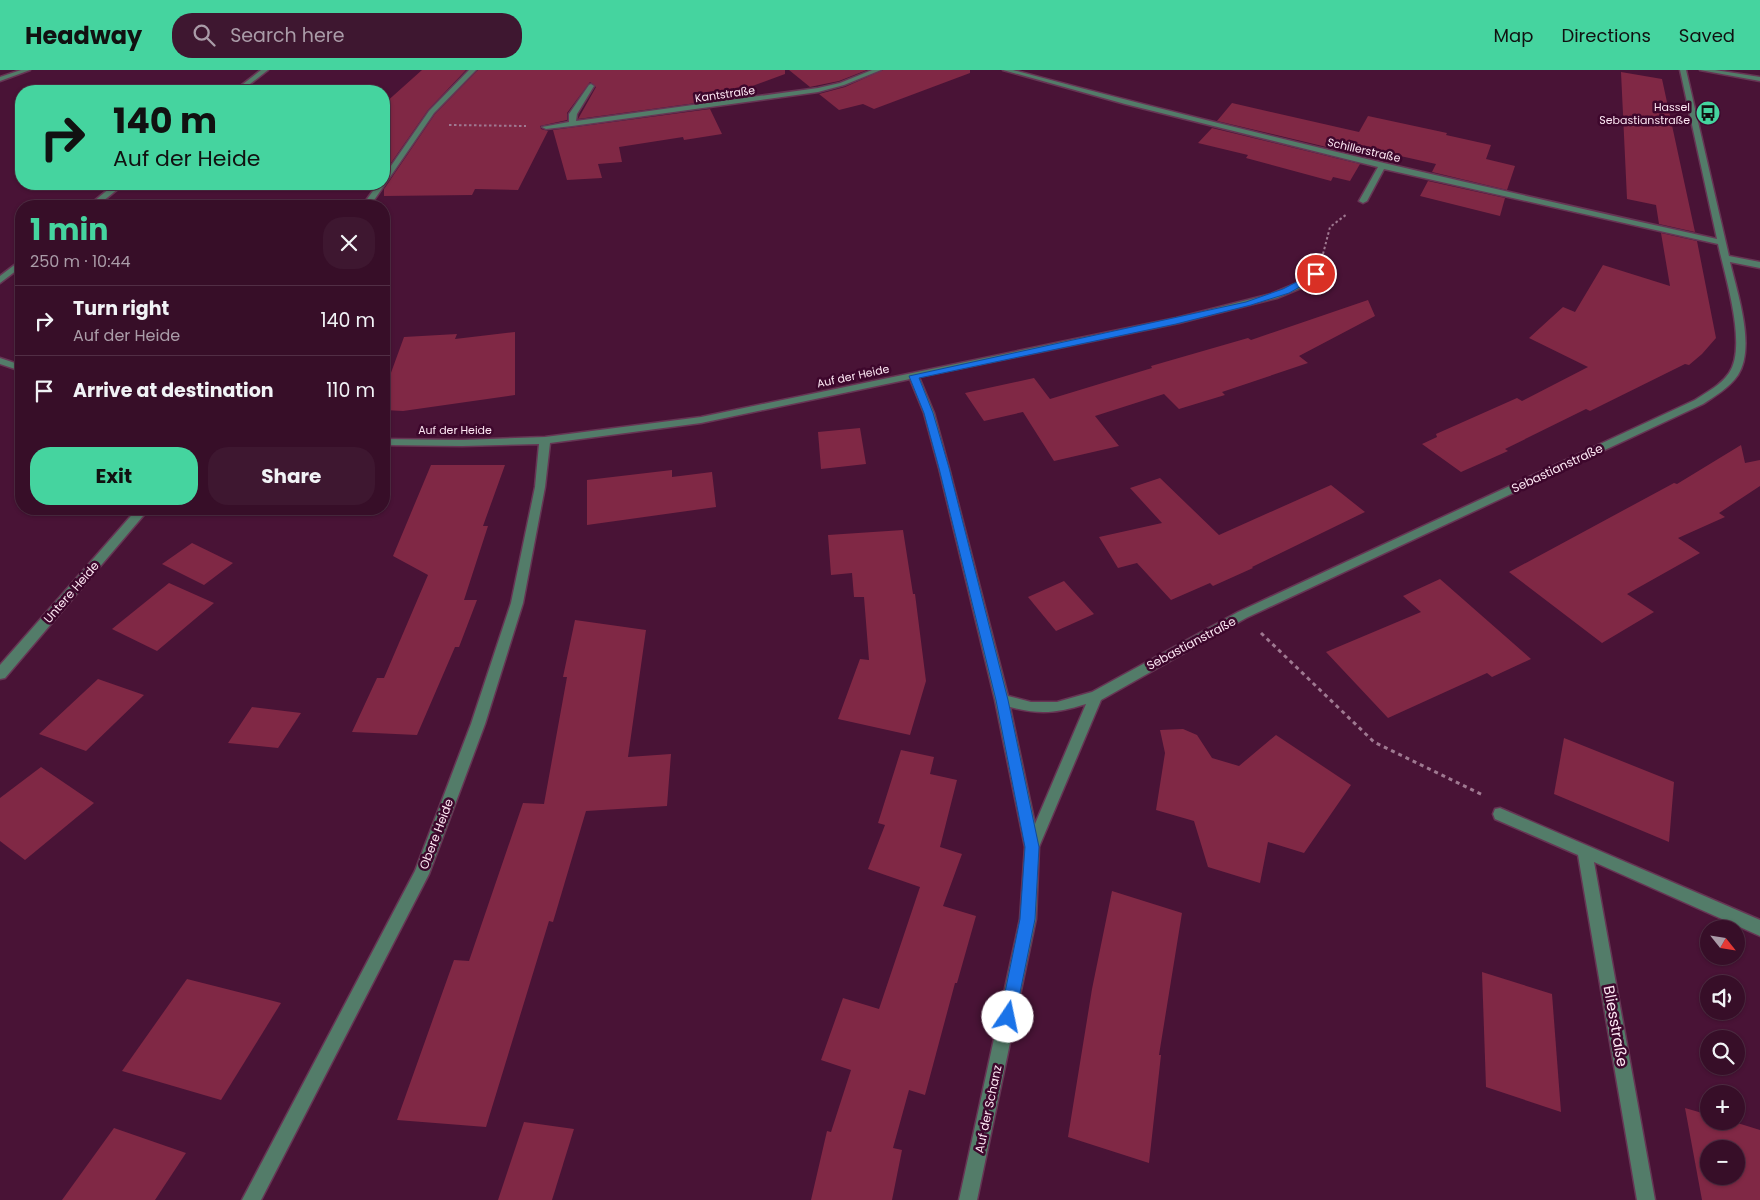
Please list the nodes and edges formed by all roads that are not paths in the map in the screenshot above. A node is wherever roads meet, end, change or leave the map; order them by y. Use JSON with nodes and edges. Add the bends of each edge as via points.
{"nodes":[{"id":1,"x":27,"y":70,"type":"edge"},
{"id":2,"x":264,"y":70,"type":"edge"},
{"id":3,"x":473,"y":70,"type":"edge"},
{"id":4,"x":878,"y":70,"type":"edge"},
{"id":5,"x":1006,"y":70,"type":"edge"},
{"id":6,"x":1683,"y":70,"type":"edge"},
{"id":7,"x":1704,"y":70,"type":"edge"},
{"id":8,"x":0,"y":79,"type":"edge"},
{"id":9,"x":1760,"y":79,"type":"edge"},
{"id":10,"x":245,"y":85,"type":"edge"},
{"id":11,"x":591,"y":86,"type":"dead end"},
{"id":12,"x":572,"y":124,"type":"junction"},
{"id":13,"x":546,"y":128,"type":"road end"},
{"id":14,"x":1382,"y":166,"type":"junction"},
{"id":15,"x":390,"y":172,"type":"edge"},
{"id":16,"x":112,"y":190,"type":"edge"},
{"id":17,"x":100,"y":200,"type":"edge"},
{"id":18,"x":1363,"y":201,"type":"road end"},
{"id":19,"x":1720,"y":242,"type":"junction"},
{"id":20,"x":1724,"y":258,"type":"junction"},
{"id":21,"x":1760,"y":265,"type":"edge"},
{"id":22,"x":15,"y":268,"type":"edge"},
{"id":23,"x":1316,"y":274,"type":"road end"},
{"id":24,"x":0,"y":280,"type":"edge"},
{"id":25,"x":0,"y":361,"type":"edge"},
{"id":26,"x":15,"y":366,"type":"edge"},
{"id":27,"x":914,"y":376,"type":"junction"},
{"id":28,"x":545,"y":440,"type":"junction"},
{"id":29,"x":390,"y":442,"type":"edge"},
{"id":30,"x":138,"y":515,"type":"edge"},
{"id":31,"x":0,"y":674,"type":"edge"},
{"id":32,"x":1096,"y":696,"type":"junction"},
{"id":33,"x":1002,"y":700,"type":"junction"},
{"id":34,"x":1500,"y":814,"type":"road end"},
{"id":35,"x":1032,"y":847,"type":"junction"},
{"id":36,"x":1585,"y":852,"type":"junction"},
{"id":37,"x":1760,"y":928,"type":"edge"},
{"id":38,"x":251,"y":1200,"type":"edge"},
{"id":39,"x":968,"y":1200,"type":"edge"},
{"id":40,"x":1646,"y":1200,"type":"edge"}],
"edges":[{"from":1,"to":8,"type":"street"},
{"from":2,"to":10,"type":"street"},
{"from":3,"to":15,"type":"street","via":[[448,93]]},
{"from":4,"to":12,"type":"street","name":"Kantstraße","via":[[818,90]]},
{"from":5,"to":14,"type":"street","name":"Schillerstraße"},
{"from":6,"to":19,"type":"street","name":"Sebastianstraße"},
{"from":7,"to":9,"type":"street"},
{"from":11,"to":12,"type":"street","via":[[573,114]]},
{"from":12,"to":13,"type":"street","name":"Kantstraße"},
{"from":14,"to":18,"type":"street"},
{"from":14,"to":19,"type":"street","name":"Schillerstraße"},
{"from":16,"to":17,"type":"street"},
{"from":19,"to":20,"type":"street","name":"Sebastianstraße"},
{"from":20,"to":21,"type":"street"},
{"from":20,"to":32,"type":"street","name":"Sebastianstraße","via":[[1741,342],[1738,368],[1725,386],[1699,402],[1242,615]]},
{"from":22,"to":24,"type":"street"},
{"from":23,"to":27,"type":"street","name":"Auf der Heide","via":[[1298,286],[1248,304]]},
{"from":25,"to":26,"type":"street"},
{"from":27,"to":28,"type":"street","name":"Auf der Heide","via":[[701,420]]},
{"from":27,"to":33,"type":"street","name":"Auf der Schanz","via":[[929,413],[944,468]]},
{"from":28,"to":29,"type":"street","name":"Auf der Heide"},
{"from":28,"to":38,"type":"street","name":"Obere Heide","via":[[540,487],[517,603],[478,724],[421,874]]},
{"from":30,"to":31,"type":"street","name":"Untere Heide"},
{"from":32,"to":33,"type":"street","name":"Sebastianstraße","via":[[1056,707],[1031,707]]},
{"from":32,"to":35,"type":"street"},
{"from":33,"to":35,"type":"street","name":"Auf der Schanz"},
{"from":34,"to":36,"type":"street"},
{"from":35,"to":39,"type":"street","name":"Auf der Schanz","via":[[1028,919]]},
{"from":36,"to":37,"type":"street"},
{"from":36,"to":40,"type":"street","name":"Bliesstraße"}]}
